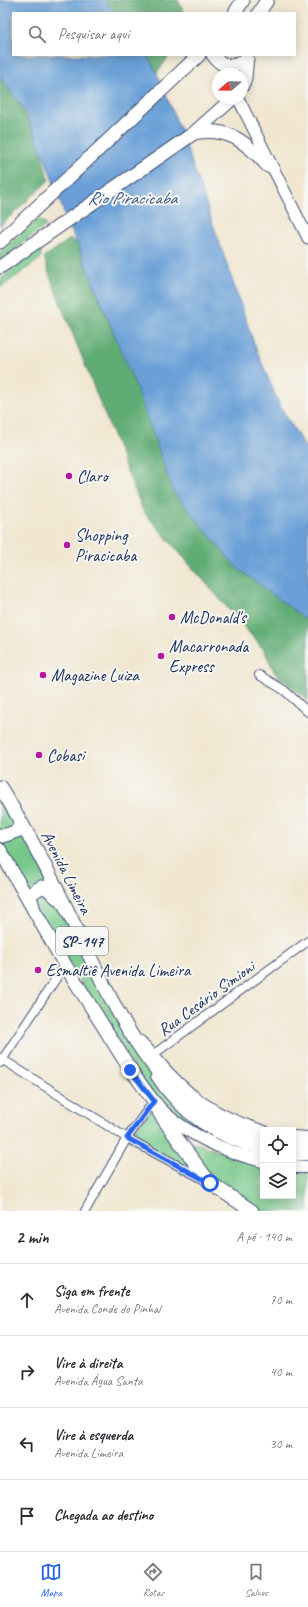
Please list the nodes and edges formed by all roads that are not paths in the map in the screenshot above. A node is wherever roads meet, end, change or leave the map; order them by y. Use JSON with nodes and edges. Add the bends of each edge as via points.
{"nodes":[{"id":1,"x":243,"y":0,"type":"edge"},
{"id":2,"x":266,"y":0,"type":"edge"},
{"id":3,"x":236,"y":12,"type":"edge"},
{"id":4,"x":260,"y":12,"type":"edge"},
{"id":5,"x":198,"y":56,"type":"edge"},
{"id":6,"x":213,"y":56,"type":"edge"},
{"id":7,"x":214,"y":56,"type":"edge"},
{"id":8,"x":247,"y":57,"type":"edge"},
{"id":9,"x":217,"y":68,"type":"edge"},
{"id":10,"x":246,"y":68,"type":"edge"},
{"id":11,"x":227,"y":104,"type":"edge"},
{"id":12,"x":236,"y":104,"type":"edge"},
{"id":13,"x":194,"y":133,"type":"junction"},
{"id":14,"x":272,"y":169,"type":"junction"},
{"id":15,"x":308,"y":238,"type":"edge"},
{"id":16,"x":0,"y":242,"type":"edge"},
{"id":17,"x":0,"y":267,"type":"edge"},
{"id":18,"x":259,"y":675,"type":"dead end"},
{"id":19,"x":308,"y":712,"type":"edge"},
{"id":20,"x":0,"y":787,"type":"edge"},
{"id":21,"x":21,"y":822,"type":"junction"},
{"id":22,"x":0,"y":835,"type":"edge"},
{"id":23,"x":0,"y":850,"type":"edge"},
{"id":24,"x":33,"y":908,"type":"junction"},
{"id":25,"x":74,"y":923,"type":"junction"},
{"id":26,"x":308,"y":941,"type":"edge"},
{"id":27,"x":65,"y":965,"type":"junction"},
{"id":28,"x":150,"y":1056,"type":"junction"},
{"id":29,"x":1,"y":1060,"type":"edge"},
{"id":30,"x":130,"y":1070,"type":"joint"},
{"id":31,"x":155,"y":1103,"type":"junction"},
{"id":32,"x":260,"y":1128,"type":"edge"},
{"id":33,"x":296,"y":1135,"type":"edge"},
{"id":34,"x":308,"y":1136,"type":"edge"},
{"id":35,"x":127,"y":1138,"type":"junction"},
{"id":36,"x":260,"y":1138,"type":"edge"},
{"id":37,"x":296,"y":1144,"type":"edge"},
{"id":38,"x":308,"y":1144,"type":"edge"},
{"id":39,"x":260,"y":1148,"type":"edge"},
{"id":40,"x":308,"y":1154,"type":"edge"},
{"id":41,"x":296,"y":1155,"type":"edge"},
{"id":42,"x":260,"y":1160,"type":"edge"},
{"id":43,"x":296,"y":1167,"type":"edge"},
{"id":44,"x":308,"y":1167,"type":"edge"},
{"id":45,"x":210,"y":1183,"type":"junction"},
{"id":46,"x":85,"y":1211,"type":"edge"},
{"id":47,"x":252,"y":1211,"type":"edge"}],
"edges":[{"from":1,"to":3,"type":"highway"},
{"from":2,"to":4,"type":"highway"},
{"from":5,"to":16,"type":"highway"},
{"from":6,"to":9,"type":"highway"},
{"from":7,"to":8,"type":"highway","via":[[220,63],[230,67],[240,64]]},
{"from":8,"to":10,"type":"highway"},
{"from":11,"to":13,"type":"highway"},
{"from":12,"to":14,"type":"main road"},
{"from":13,"to":14,"type":"highway","via":[[211,130],[228,134],[243,141]]},
{"from":13,"to":17,"type":"highway"},
{"from":14,"to":15,"type":"main road"},
{"from":18,"to":19,"type":"street","via":[[284,690]]},
{"from":20,"to":21,"type":"highway","name":"Avenida Limeira","number":"SP-147"},
{"from":21,"to":22,"type":"highway","via":[[17,831]]},
{"from":21,"to":25,"type":"highway","name":"Avenida Limeira","number":"SP-147"},
{"from":23,"to":24,"type":"highway","number":"SP-147"},
{"from":24,"to":25,"type":"highway","via":[[30,897],[32,893],[41,887],[47,888]]},
{"from":24,"to":27,"type":"highway","number":"SP-147"},
{"from":25,"to":28,"type":"highway","name":"Avenida Limeira","number":"SP-147","via":[[94,968],[125,1025]]},
{"from":26,"to":28,"type":"street","name":"Rua Cesário Simioni"},
{"from":27,"to":29,"type":"street"},
{"from":27,"to":30,"type":"highway","number":"SP-147"},
{"from":28,"to":32,"type":"street","via":[[197,1099],[236,1121]]},
{"from":28,"to":36,"type":"highway","name":"Avenida Limeira","via":[[173,1090],[197,1109],[236,1131]]},
{"from":28,"to":39,"type":"main road","name":"Avenida Limeira","number":"SP-147","via":[[164,1088],[184,1110],[240,1144]]},
{"from":29,"to":35,"type":"street"},
{"from":30,"to":31,"type":"main road","number":"SP-147"},
{"from":31,"to":35,"type":"street"},
{"from":31,"to":42,"type":"main road","number":"SP-147","via":[[189,1130],[232,1152]]},
{"from":31,"to":45,"type":"highway","via":[[160,1114]]},
{"from":33,"to":34,"type":"street"},
{"from":35,"to":45,"type":"street"},
{"from":35,"to":46,"type":"street"},
{"from":37,"to":38,"type":"highway"},
{"from":40,"to":41,"type":"main road"},
{"from":43,"to":44,"type":"main road"},
{"from":45,"to":47,"type":"highway"}]}
